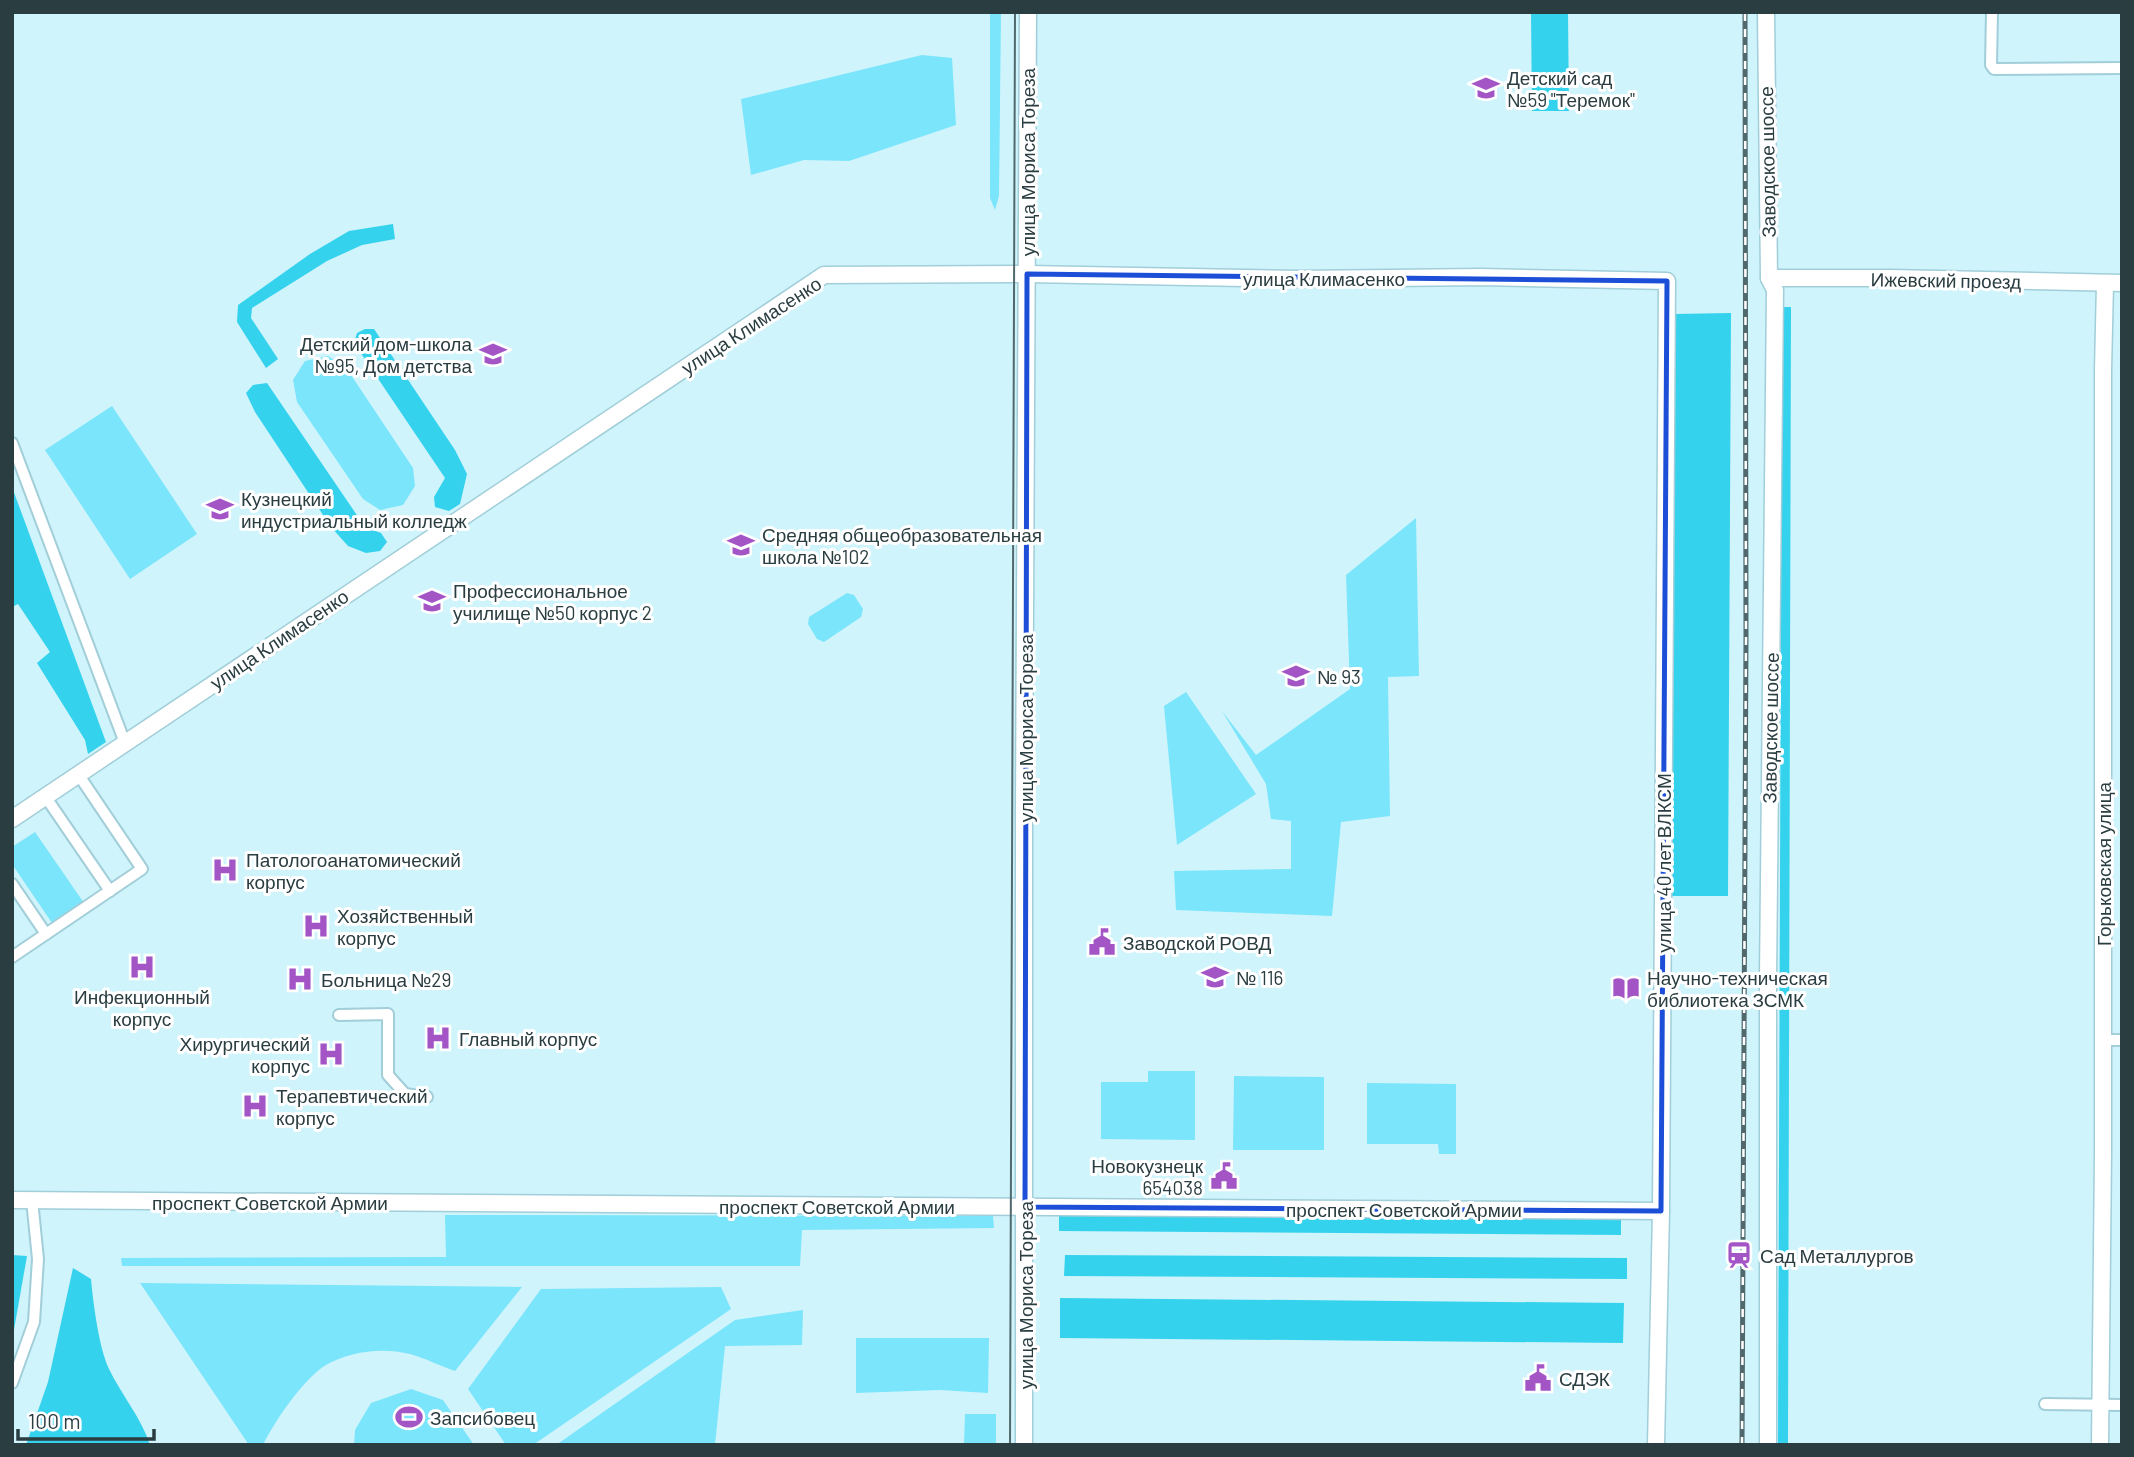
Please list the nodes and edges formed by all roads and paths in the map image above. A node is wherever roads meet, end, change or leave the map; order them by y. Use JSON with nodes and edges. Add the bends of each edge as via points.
{"nodes":[{"id":1,"x":1028,"y":12,"type":"edge"},
{"id":2,"x":1766,"y":12,"type":"edge"},
{"id":3,"x":1992,"y":12,"type":"edge"},
{"id":4,"x":2122,"y":68,"type":"edge"},
{"id":5,"x":1027,"y":274,"type":"junction"},
{"id":6,"x":1769,"y":278,"type":"junction"},
{"id":7,"x":1667,"y":281,"type":"joint"},
{"id":8,"x":2114,"y":284,"type":"edge"},
{"id":9,"x":12,"y":443,"type":"edge"},
{"id":10,"x":125,"y":743,"type":"junction"},
{"id":11,"x":78,"y":774,"type":"junction"},
{"id":12,"x":45,"y":796,"type":"junction"},
{"id":13,"x":12,"y":819,"type":"edge"},
{"id":14,"x":12,"y":884,"type":"edge"},
{"id":15,"x":110,"y":891,"type":"junction"},
{"id":16,"x":46,"y":934,"type":"junction"},
{"id":17,"x":12,"y":957,"type":"edge"},
{"id":18,"x":340,"y":1015,"type":"dead end"},
{"id":19,"x":2104,"y":1040,"type":"junction"},
{"id":20,"x":2122,"y":1040,"type":"edge"},
{"id":21,"x":427,"y":1097,"type":"dead end"},
{"id":22,"x":12,"y":1200,"type":"edge"},
{"id":23,"x":32,"y":1200,"type":"junction"},
{"id":24,"x":1025,"y":1207,"type":"junction"},
{"id":25,"x":1661,"y":1210,"type":"junction"},
{"id":26,"x":12,"y":1382,"type":"edge"},
{"id":27,"x":2045,"y":1404,"type":"dead end"},
{"id":28,"x":2100,"y":1404,"type":"junction"},
{"id":29,"x":2122,"y":1405,"type":"edge"},
{"id":30,"x":1024,"y":1445,"type":"edge"},
{"id":31,"x":1656,"y":1445,"type":"edge"},
{"id":32,"x":1768,"y":1445,"type":"edge"},
{"id":33,"x":2100,"y":1445,"type":"edge"}],
"edges":[{"from":1,"to":5,"type":"street","name":"улица Мориса Тореза"},
{"from":2,"to":6,"type":"street","name":"Заводское шоссе"},
{"from":3,"to":4,"type":"street","via":[[1994,69]]},
{"from":5,"to":7,"type":"street","name":"улица Климасенко"},
{"from":5,"to":10,"type":"street","name":"улица Климасенко","via":[[824,275]]},
{"from":5,"to":24,"type":"street","name":"улица Мориса Тореза"},
{"from":6,"to":8,"type":"street","name":"Ижевский проезд"},
{"from":6,"to":32,"type":"street","name":"Заводское шоссе","via":[[1774,290]]},
{"from":7,"to":25,"type":"street","name":"улица 40 лет ВЛКСМ"},
{"from":8,"to":19,"type":"street","name":"Горьковская улица","via":[[2102,370]]},
{"from":9,"to":10,"type":"street"},
{"from":10,"to":11,"type":"street","name":"улица Климасенко"},
{"from":11,"to":12,"type":"street","name":"улица Климасенко"},
{"from":11,"to":15,"type":"street","via":[[142,869]]},
{"from":12,"to":13,"type":"street","name":"улица Климасенко"},
{"from":12,"to":15,"type":"street"},
{"from":14,"to":16,"type":"street"},
{"from":15,"to":16,"type":"street"},
{"from":16,"to":17,"type":"street"},
{"from":18,"to":21,"type":"street","via":[[388,1014],[388,1074],[405,1094]]},
{"from":19,"to":20,"type":"street"},
{"from":19,"to":28,"type":"street","name":"Горьковская улица"},
{"from":22,"to":23,"type":"street","name":"проспект Советской Армии"},
{"from":23,"to":24,"type":"street","name":"проспект Советской Армии"},
{"from":23,"to":26,"type":"street","via":[[38,1259],[34,1322]]},
{"from":24,"to":25,"type":"street","name":"проспект Советской Армии"},
{"from":24,"to":30,"type":"street","name":"улица Мориса Тореза"},
{"from":25,"to":31,"type":"street","name":"улица 40 лет ВЛКСМ"},
{"from":27,"to":28,"type":"street"},
{"from":28,"to":29,"type":"street"},
{"from":28,"to":33,"type":"street","name":"Горьковская улица"}]}
